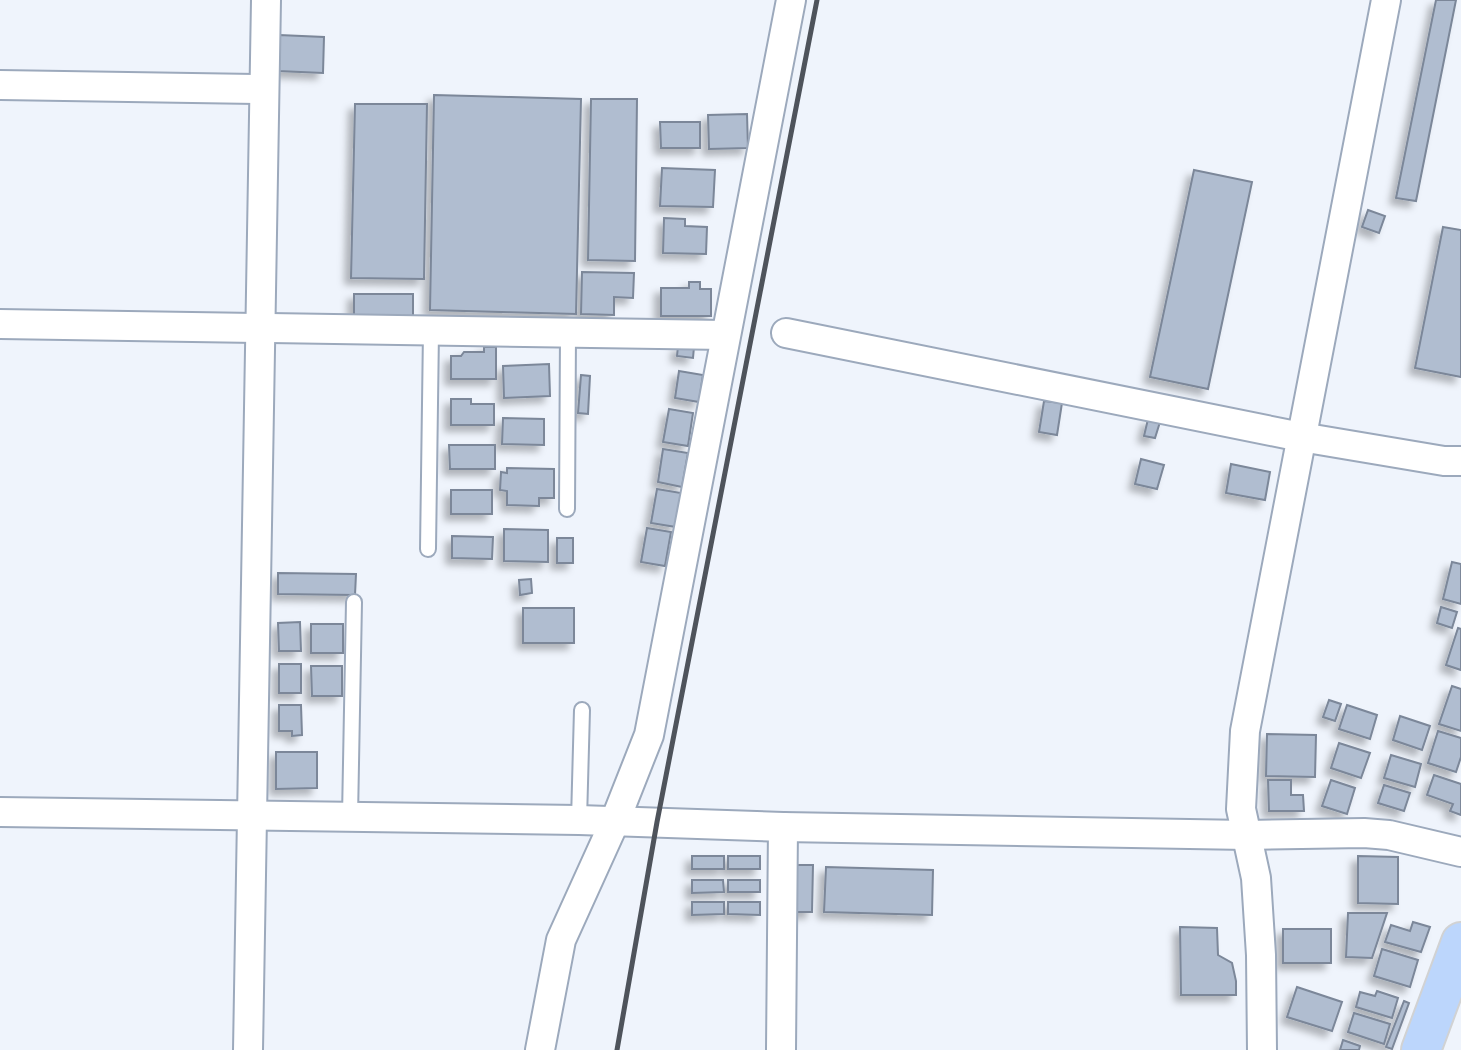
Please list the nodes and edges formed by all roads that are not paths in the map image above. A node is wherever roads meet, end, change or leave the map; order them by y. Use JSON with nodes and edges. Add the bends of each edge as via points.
{"nodes":[{"id":1,"x":266,"y":0,"type":"edge"},
{"id":2,"x":791,"y":0,"type":"edge"},
{"id":3,"x":1386,"y":0,"type":"edge"},
{"id":4,"x":0,"y":85,"type":"edge"},
{"id":5,"x":264,"y":89,"type":"junction"},
{"id":6,"x":0,"y":324,"type":"edge"},
{"id":7,"x":259,"y":329,"type":"junction"},
{"id":8,"x":431,"y":331,"type":"junction"},
{"id":9,"x":568,"y":333,"type":"junction"},
{"id":10,"x":786,"y":333,"type":"dead end"},
{"id":11,"x":726,"y":335,"type":"junction"},
{"id":12,"x":1301,"y":437,"type":"junction"},
{"id":13,"x":1461,"y":461,"type":"edge"},
{"id":14,"x":567,"y":509,"type":"dead end"},
{"id":15,"x":428,"y":549,"type":"dead end"},
{"id":16,"x":354,"y":602,"type":"dead end"},
{"id":17,"x":582,"y":710,"type":"dead end"},
{"id":18,"x":0,"y":812,"type":"edge"},
{"id":19,"x":250,"y":815,"type":"junction"},
{"id":20,"x":350,"y":817,"type":"junction"},
{"id":21,"x":579,"y":820,"type":"junction"},
{"id":22,"x":615,"y":821,"type":"junction"},
{"id":23,"x":783,"y":827,"type":"junction"},
{"id":24,"x":1248,"y":835,"type":"junction"},
{"id":25,"x":1461,"y":852,"type":"edge"},
{"id":26,"x":1461,"y":942,"type":"edge"},
{"id":27,"x":248,"y":1050,"type":"edge"},
{"id":28,"x":540,"y":1050,"type":"edge"},
{"id":29,"x":781,"y":1050,"type":"edge"},
{"id":30,"x":1262,"y":1050,"type":"edge"},
{"id":31,"x":1421,"y":1050,"type":"edge"}],
"edges":[{"from":1,"to":5,"type":"street"},
{"from":2,"to":11,"type":"street"},
{"from":3,"to":12,"type":"street"},
{"from":4,"to":5,"type":"street"},
{"from":5,"to":7,"type":"street"},
{"from":6,"to":7,"type":"street"},
{"from":7,"to":8,"type":"street"},
{"from":7,"to":19,"type":"street"},
{"from":8,"to":9,"type":"street"},
{"from":8,"to":15,"type":"lane"},
{"from":9,"to":11,"type":"street"},
{"from":9,"to":14,"type":"lane"},
{"from":10,"to":12,"type":"street"},
{"from":11,"to":22,"type":"street","via":[[649,735]]},
{"from":12,"to":13,"type":"street"},
{"from":12,"to":24,"type":"street","via":[[1245,731],[1241,809]]},
{"from":16,"to":20,"type":"lane"},
{"from":17,"to":21,"type":"lane"},
{"from":18,"to":19,"type":"street"},
{"from":19,"to":20,"type":"street"},
{"from":19,"to":27,"type":"street"},
{"from":20,"to":21,"type":"street"},
{"from":21,"to":22,"type":"street"},
{"from":22,"to":23,"type":"street"},
{"from":22,"to":28,"type":"street","via":[[561,940]]},
{"from":23,"to":24,"type":"street"},
{"from":23,"to":29,"type":"street"},
{"from":24,"to":25,"type":"street","via":[[1364,833]]},
{"from":24,"to":30,"type":"street","via":[[1256,878]]},
{"from":26,"to":31,"type":"highway"}]}
